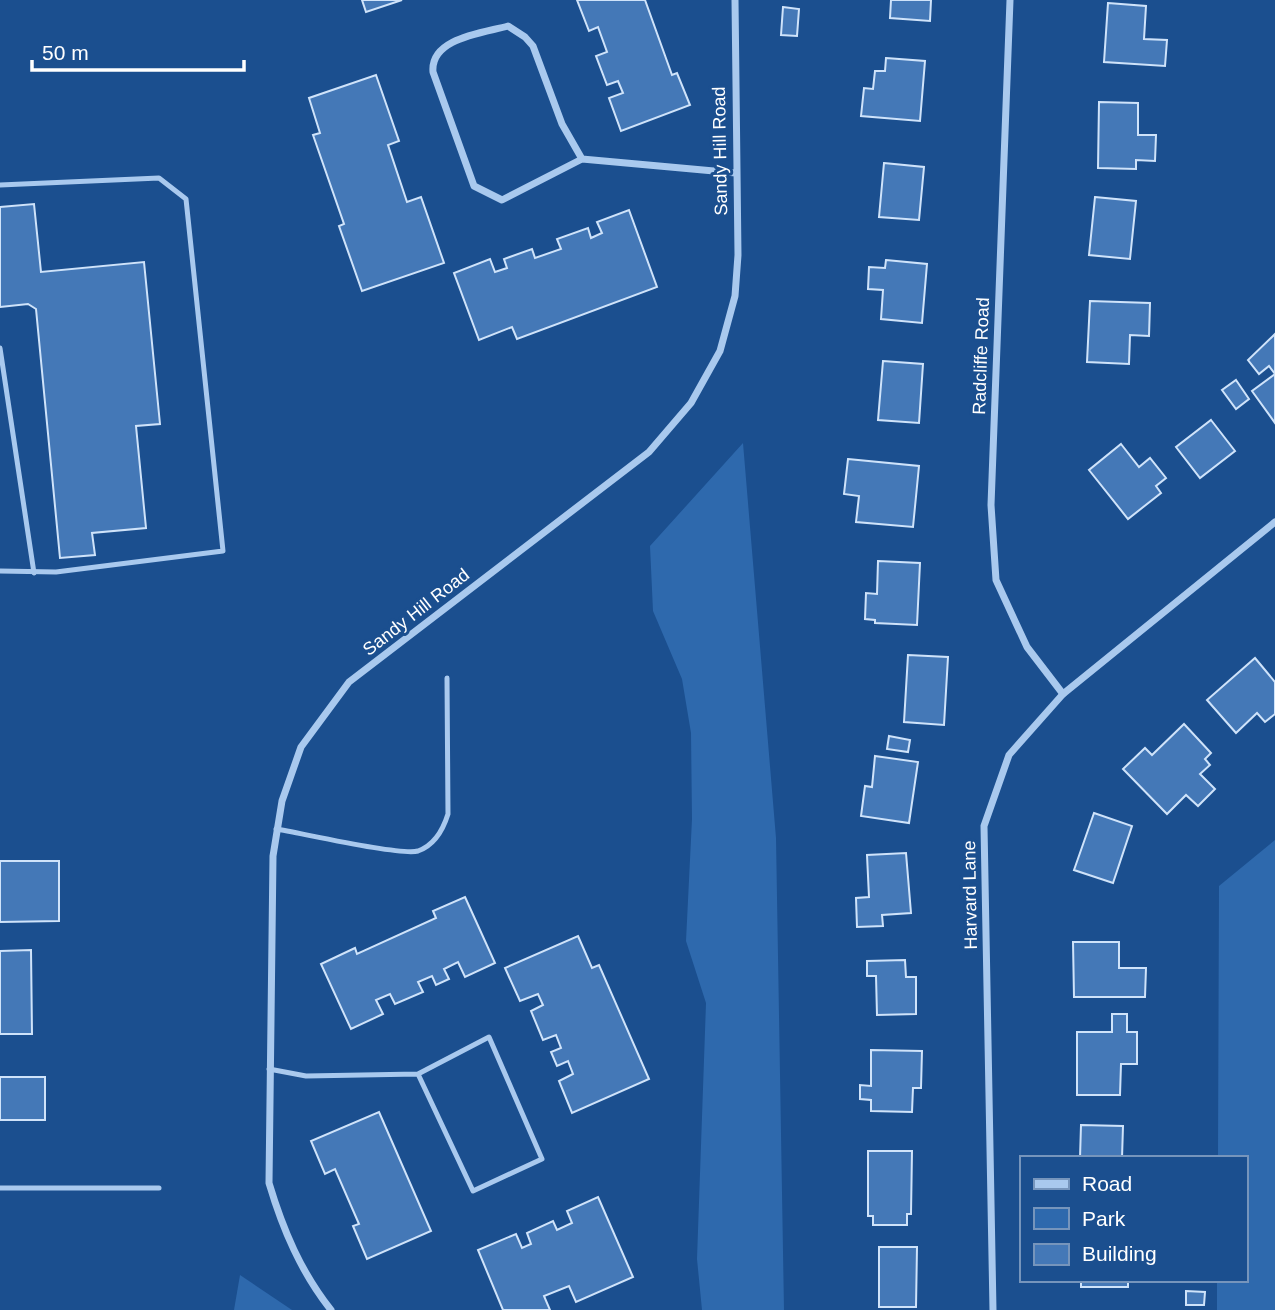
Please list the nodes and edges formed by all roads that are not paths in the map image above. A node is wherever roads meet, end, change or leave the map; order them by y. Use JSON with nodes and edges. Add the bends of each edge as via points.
{"nodes":[{"id":1,"x":735,"y":0,"type":"edge"},
{"id":2,"x":1010,"y":0,"type":"edge"},
{"id":3,"x":582,"y":159,"type":"junction"},
{"id":4,"x":736,"y":173,"type":"junction"},
{"id":5,"x":0,"y":185,"type":"edge"},
{"id":6,"x":0,"y":348,"type":"edge"},
{"id":7,"x":1275,"y":522,"type":"edge"},
{"id":8,"x":0,"y":571,"type":"edge"},
{"id":9,"x":34,"y":573,"type":"junction"},
{"id":10,"x":447,"y":678,"type":"dead end"},
{"id":11,"x":1063,"y":694,"type":"junction"},
{"id":12,"x":276,"y":829,"type":"junction"},
{"id":13,"x":269,"y":1069,"type":"junction"},
{"id":14,"x":418,"y":1074,"type":"junction"},
{"id":15,"x":0,"y":1188,"type":"edge"},
{"id":16,"x":159,"y":1188,"type":"dead end"},
{"id":17,"x":331,"y":1310,"type":"edge"},
{"id":18,"x":993,"y":1310,"type":"edge"}],
"edges":[{"from":1,"to":4,"type":"street","name":"Sandy Hill Road"},
{"from":2,"to":11,"type":"street","name":"Radcliffe Road","via":[[991,505],[996,580],[1027,647]]},
{"from":3,"to":3,"type":"street","via":[[525,37],[508,26],[442,48],[432,63],[433,72],[474,186],[502,200]]},
{"from":3,"to":4,"type":"street"},
{"from":4,"to":12,"type":"street","name":"Sandy Hill Road","via":[[735,296],[720,351],[691,403],[649,452],[349,682],[301,747]]},
{"from":5,"to":9,"type":"lane","via":[[159,178],[186,199],[223,551]]},
{"from":6,"to":9,"type":"lane"},
{"from":7,"to":11,"type":"street","name":"Harvard Lane"},
{"from":8,"to":9,"type":"lane"},
{"from":10,"to":12,"type":"lane","via":[[448,814],[443,831],[430,844],[416,851],[395,850]]},
{"from":11,"to":18,"type":"street","name":"Harvard Lane","via":[[1009,755],[984,826]]},
{"from":12,"to":13,"type":"street","name":"Sandy Hill Road"},
{"from":13,"to":14,"type":"lane","via":[[306,1076]]},
{"from":13,"to":17,"type":"street","name":"Sandy Hill Road","via":[[269,1183],[283,1229],[311,1285]]},
{"from":14,"to":14,"type":"lane","via":[[473,1191],[542,1159],[489,1037]]},
{"from":15,"to":16,"type":"lane"}]}
